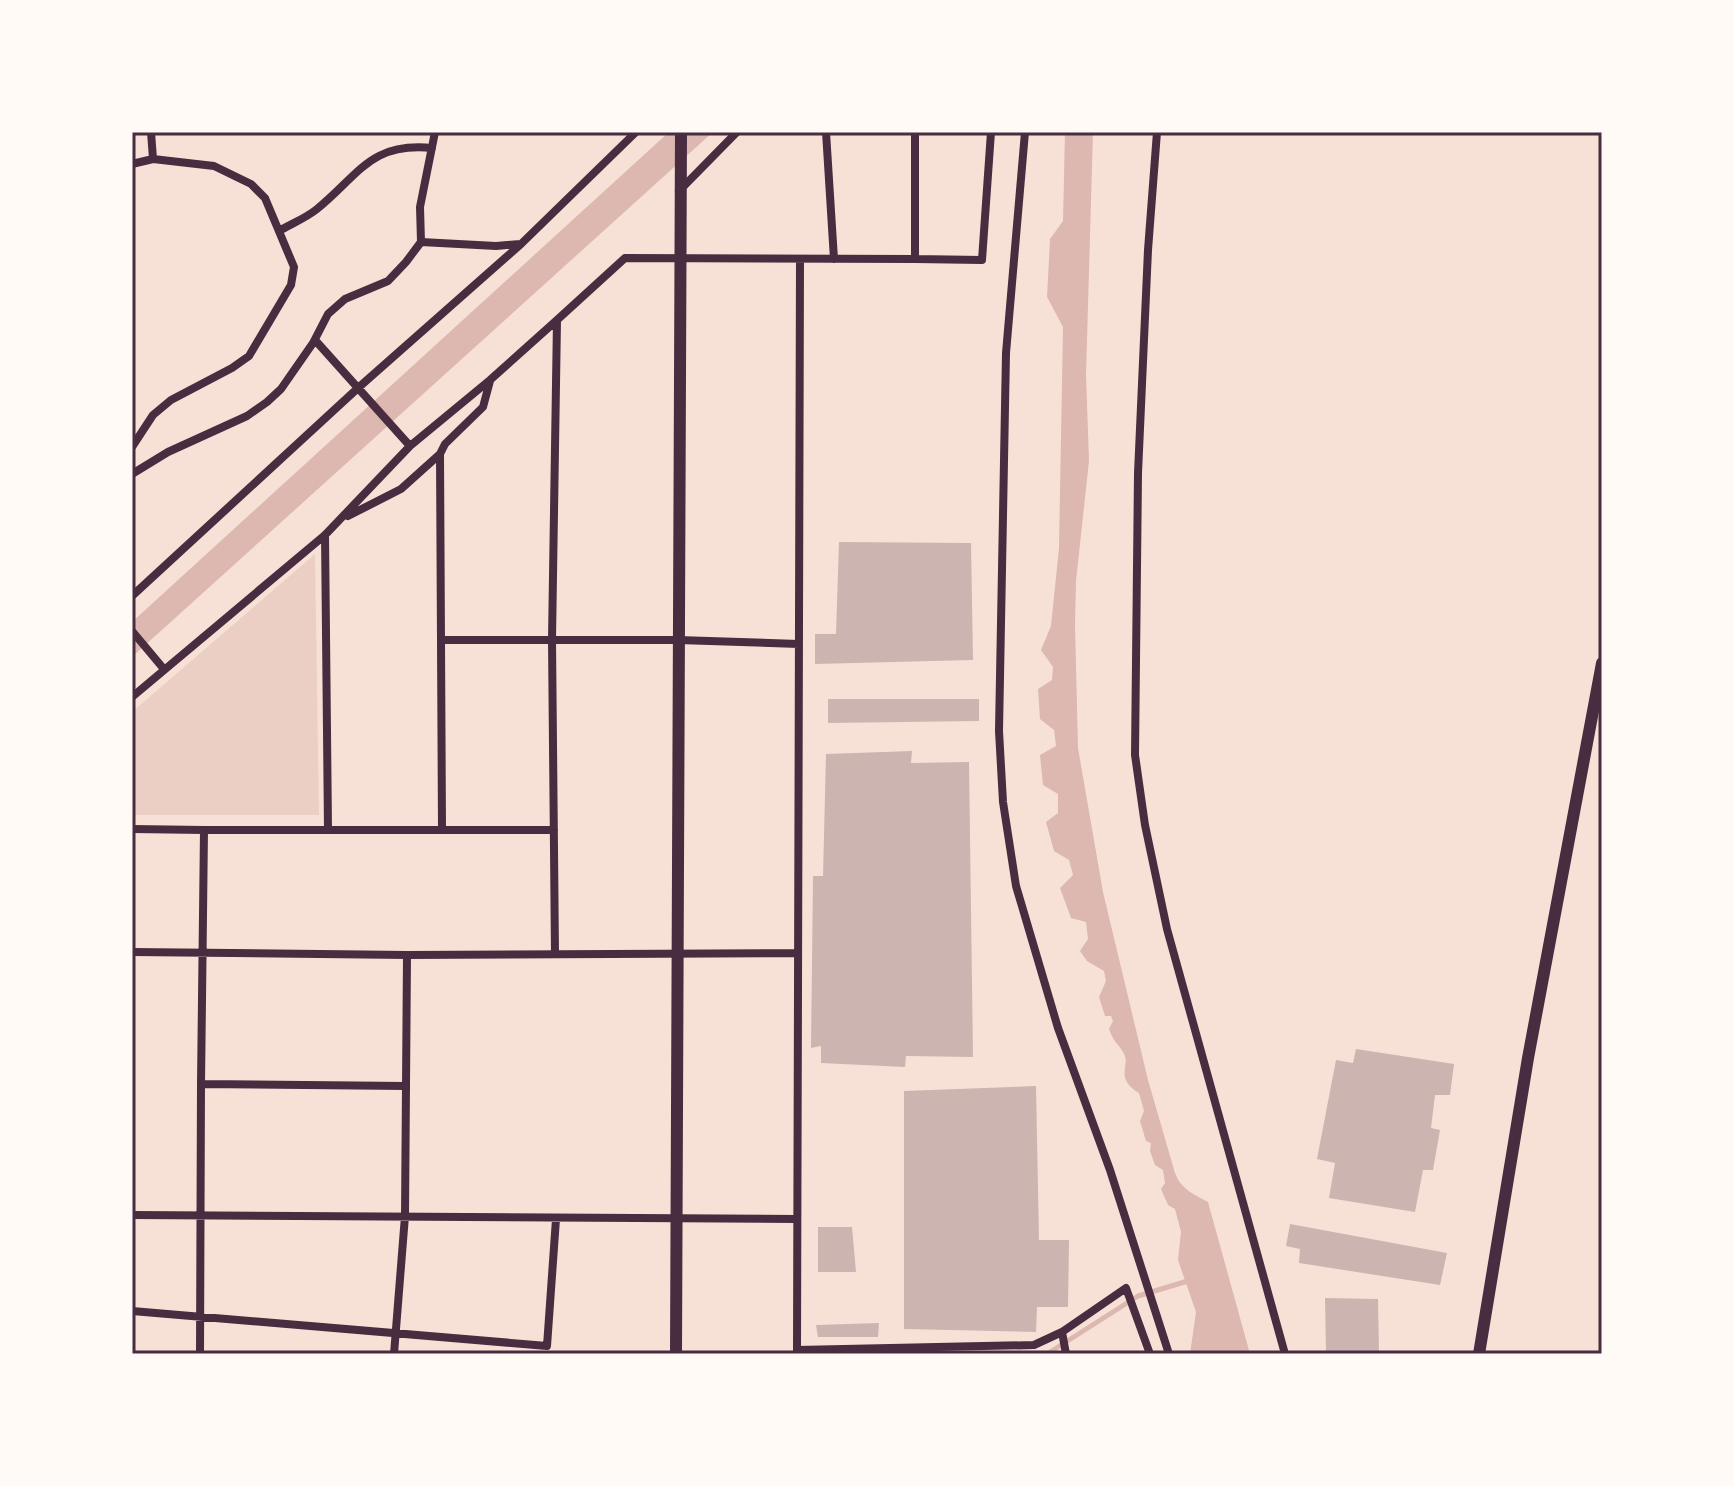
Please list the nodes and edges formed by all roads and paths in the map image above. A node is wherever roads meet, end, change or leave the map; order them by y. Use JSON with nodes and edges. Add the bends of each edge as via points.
{"nodes":[{"id":1,"x":151,"y":132,"type":"edge"},
{"id":2,"x":435,"y":132,"type":"edge"},
{"id":3,"x":636,"y":132,"type":"edge"},
{"id":4,"x":681,"y":132,"type":"edge"},
{"id":5,"x":737,"y":132,"type":"edge"},
{"id":6,"x":826,"y":132,"type":"edge"},
{"id":7,"x":915,"y":132,"type":"edge"},
{"id":8,"x":991,"y":132,"type":"edge"},
{"id":9,"x":1025,"y":132,"type":"edge"},
{"id":10,"x":1157,"y":132,"type":"edge"},
{"id":11,"x":432,"y":148,"type":"junction"},
{"id":12,"x":153,"y":159,"type":"junction"},
{"id":13,"x":132,"y":164,"type":"edge"},
{"id":14,"x":679,"y":187,"type":"junction"},
{"id":15,"x":279,"y":231,"type":"junction"},
{"id":16,"x":421,"y":242,"type":"junction"},
{"id":17,"x":521,"y":244,"type":"junction"},
{"id":18,"x":681,"y":259,"type":"junction"},
{"id":19,"x":800,"y":259,"type":"junction"},
{"id":20,"x":834,"y":259,"type":"junction"},
{"id":21,"x":915,"y":259,"type":"junction"},
{"id":22,"x":557,"y":320,"type":"junction"},
{"id":23,"x":315,"y":340,"type":"junction"},
{"id":24,"x":490,"y":380,"type":"junction"},
{"id":25,"x":362,"y":391,"type":"junction"},
{"id":26,"x":410,"y":446,"type":"junction"},
{"id":27,"x":132,"y":447,"type":"edge"},
{"id":28,"x":440,"y":454,"type":"junction"},
{"id":29,"x":132,"y":474,"type":"edge"},
{"id":30,"x":342,"y":519,"type":"junction"},
{"id":31,"x":325,"y":535,"type":"junction"},
{"id":32,"x":132,"y":596,"type":"edge"},
{"id":33,"x":132,"y":631,"type":"edge"},
{"id":34,"x":441,"y":640,"type":"junction"},
{"id":35,"x":552,"y":640,"type":"junction"},
{"id":36,"x":678,"y":640,"type":"junction"},
{"id":37,"x":799,"y":644,"type":"junction"},
{"id":38,"x":1602,"y":663,"type":"edge"},
{"id":39,"x":163,"y":668,"type":"junction"},
{"id":40,"x":132,"y":697,"type":"edge"},
{"id":41,"x":132,"y":829,"type":"edge"},
{"id":42,"x":204,"y":830,"type":"junction"},
{"id":43,"x":328,"y":830,"type":"junction"},
{"id":44,"x":442,"y":830,"type":"junction"},
{"id":45,"x":554,"y":830,"type":"junction"},
{"id":46,"x":132,"y":952,"type":"edge"},
{"id":47,"x":203,"y":952,"type":"junction"},
{"id":48,"x":797,"y":953,"type":"junction"},
{"id":49,"x":555,"y":954,"type":"junction"},
{"id":50,"x":677,"y":954,"type":"junction"},
{"id":51,"x":407,"y":955,"type":"junction"},
{"id":52,"x":201,"y":1084,"type":"junction"},
{"id":53,"x":406,"y":1086,"type":"junction"},
{"id":54,"x":132,"y":1215,"type":"edge"},
{"id":55,"x":405,"y":1216,"type":"junction"},
{"id":56,"x":200,"y":1217,"type":"junction"},
{"id":57,"x":675,"y":1217,"type":"junction"},
{"id":58,"x":556,"y":1219,"type":"junction"},
{"id":59,"x":796,"y":1219,"type":"junction"},
{"id":60,"x":132,"y":1311,"type":"edge"},
{"id":61,"x":201,"y":1317,"type":"junction"},
{"id":62,"x":396,"y":1333,"type":"junction"},
{"id":63,"x":1062,"y":1335,"type":"junction"},
{"id":64,"x":200,"y":1354,"type":"edge"},
{"id":65,"x":394,"y":1354,"type":"edge"},
{"id":66,"x":676,"y":1354,"type":"edge"},
{"id":67,"x":1066,"y":1354,"type":"edge"},
{"id":68,"x":1150,"y":1354,"type":"edge"},
{"id":69,"x":1169,"y":1354,"type":"edge"},
{"id":70,"x":1285,"y":1354,"type":"edge"},
{"id":71,"x":1479,"y":1354,"type":"edge"}],
"edges":[{"from":1,"to":12,"type":"street"},
{"from":2,"to":11,"type":"street"},
{"from":3,"to":17,"type":"street"},
{"from":4,"to":14,"type":"street"},
{"from":5,"to":14,"type":"street"},
{"from":6,"to":20,"type":"street"},
{"from":7,"to":21,"type":"street"},
{"from":8,"to":21,"type":"street","via":[[982,260]]},
{"from":9,"to":69,"type":"street","via":[[1006,353],[999,731],[1003,802],[1016,886],[1045,986]]},
{"from":10,"to":70,"type":"street","via":[[1138,473],[1135,755],[1167,929]]},
{"from":11,"to":15,"type":"street","via":[[408,145],[375,156],[315,211]]},
{"from":11,"to":16,"type":"street","via":[[420,207]]},
{"from":12,"to":13,"type":"street"},
{"from":12,"to":15,"type":"street","via":[[214,166],[251,184],[265,198]]},
{"from":14,"to":18,"type":"street"},
{"from":15,"to":27,"type":"street","via":[[294,267],[291,285],[249,356],[171,400],[153,415]]},
{"from":16,"to":17,"type":"street"},
{"from":16,"to":23,"type":"street","via":[[388,281],[345,299],[328,314]]},
{"from":17,"to":25,"type":"street"},
{"from":18,"to":19,"type":"street"},
{"from":18,"to":22,"type":"street","via":[[625,258]]},
{"from":18,"to":36,"type":"street"},
{"from":19,"to":20,"type":"street"},
{"from":19,"to":37,"type":"street"},
{"from":20,"to":21,"type":"street"},
{"from":22,"to":24,"type":"street"},
{"from":22,"to":35,"type":"street"},
{"from":23,"to":25,"type":"street"},
{"from":23,"to":29,"type":"street","via":[[267,402]]},
{"from":24,"to":26,"type":"street"},
{"from":24,"to":28,"type":"street","via":[[483,407]]},
{"from":25,"to":26,"type":"street"},
{"from":25,"to":32,"type":"street"},
{"from":26,"to":30,"type":"street"},
{"from":28,"to":30,"type":"street","via":[[401,489]]},
{"from":28,"to":34,"type":"street"},
{"from":30,"to":31,"type":"street"},
{"from":31,"to":39,"type":"street"},
{"from":31,"to":43,"type":"street"},
{"from":33,"to":39,"type":"street"},
{"from":34,"to":35,"type":"street"},
{"from":34,"to":44,"type":"street"},
{"from":35,"to":36,"type":"street"},
{"from":35,"to":45,"type":"street"},
{"from":36,"to":37,"type":"street"},
{"from":36,"to":50,"type":"street"},
{"from":37,"to":48,"type":"street"},
{"from":38,"to":71,"type":"street"},
{"from":39,"to":40,"type":"street"},
{"from":41,"to":42,"type":"street"},
{"from":42,"to":43,"type":"street"},
{"from":42,"to":47,"type":"street"},
{"from":43,"to":44,"type":"street"},
{"from":44,"to":45,"type":"street"},
{"from":45,"to":49,"type":"street"},
{"from":46,"to":47,"type":"street"},
{"from":47,"to":51,"type":"street"},
{"from":47,"to":52,"type":"street"},
{"from":48,"to":50,"type":"street"},
{"from":48,"to":59,"type":"street"},
{"from":49,"to":50,"type":"street"},
{"from":49,"to":51,"type":"street"},
{"from":50,"to":57,"type":"street"},
{"from":51,"to":53,"type":"street"},
{"from":52,"to":53,"type":"street"},
{"from":52,"to":56,"type":"street"},
{"from":53,"to":55,"type":"street"},
{"from":54,"to":56,"type":"street"},
{"from":55,"to":56,"type":"street"},
{"from":55,"to":58,"type":"street"},
{"from":55,"to":62,"type":"street"},
{"from":56,"to":61,"type":"street"},
{"from":57,"to":58,"type":"street"},
{"from":57,"to":59,"type":"street"},
{"from":57,"to":66,"type":"street"},
{"from":58,"to":62,"type":"street","via":[[547,1346]]},
{"from":59,"to":63,"type":"street","via":[[797,1350],[1034,1345]]},
{"from":60,"to":61,"type":"street"},
{"from":61,"to":62,"type":"street"},
{"from":61,"to":64,"type":"street"},
{"from":62,"to":65,"type":"street"},
{"from":63,"to":67,"type":"street"},
{"from":63,"to":68,"type":"street","via":[[1126,1288]]}]}
